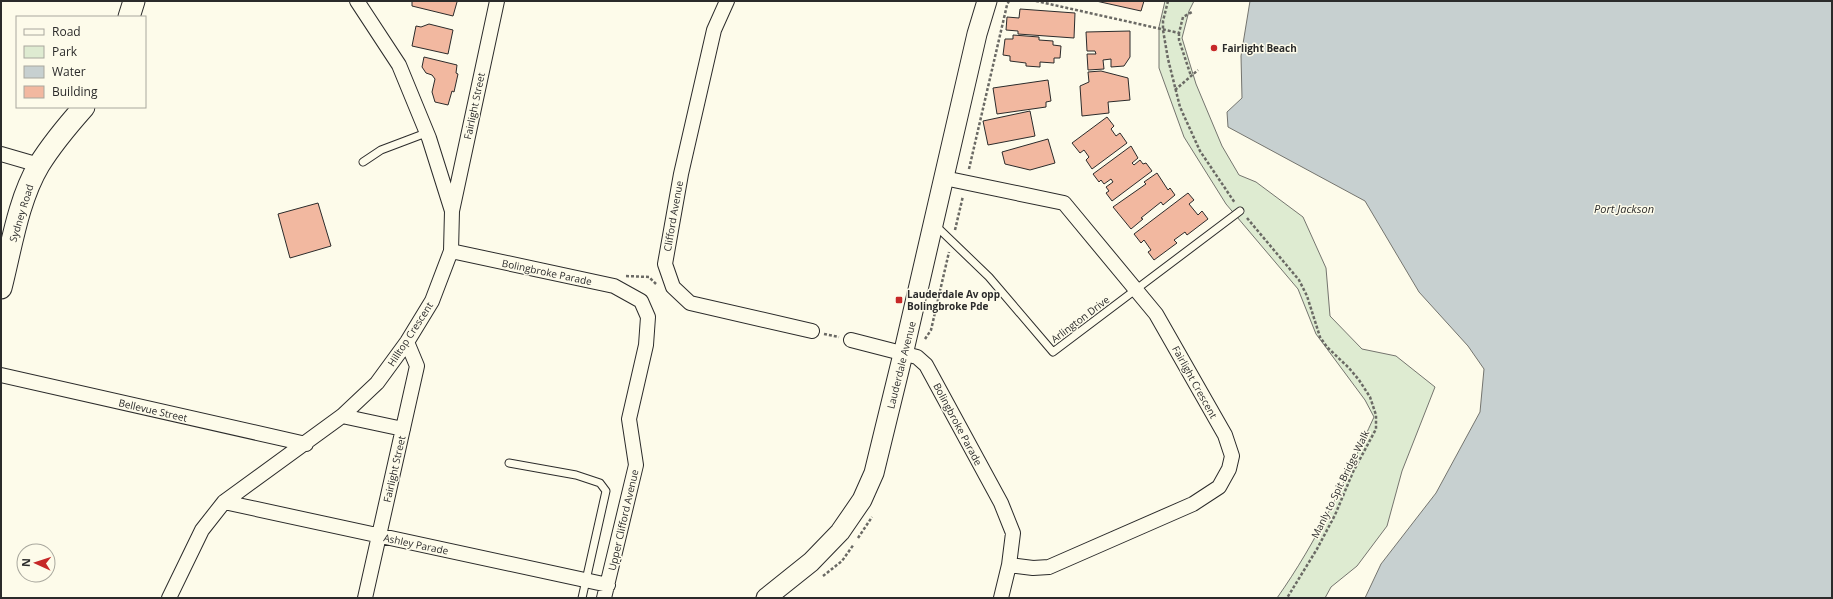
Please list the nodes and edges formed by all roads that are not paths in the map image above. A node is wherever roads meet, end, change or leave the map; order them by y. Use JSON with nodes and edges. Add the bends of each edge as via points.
{"nodes":[{"id":1,"x":134,"y":1,"type":"edge"},
{"id":2,"x":357,"y":1,"type":"edge"},
{"id":3,"x":497,"y":1,"type":"edge"},
{"id":4,"x":727,"y":1,"type":"edge"},
{"id":5,"x":987,"y":1,"type":"edge"},
{"id":6,"x":129,"y":16,"type":"edge"},
{"id":7,"x":83,"y":108,"type":"edge"},
{"id":8,"x":426,"y":133,"type":"junction"},
{"id":9,"x":1,"y":154,"type":"edge"},
{"id":10,"x":363,"y":162,"type":"dead end"},
{"id":11,"x":39,"y":165,"type":"junction"},
{"id":12,"x":944,"y":178,"type":"junction"},
{"id":13,"x":452,"y":211,"type":"junction"},
{"id":14,"x":1240,"y":211,"type":"road end"},
{"id":15,"x":934,"y":224,"type":"junction"},
{"id":16,"x":451,"y":250,"type":"junction"},
{"id":17,"x":1,"y":288,"type":"edge"},
{"id":18,"x":1136,"y":290,"type":"junction"},
{"id":19,"x":641,"y":301,"type":"joint"},
{"id":20,"x":812,"y":331,"type":"road end"},
{"id":21,"x":851,"y":340,"type":"road end"},
{"id":22,"x":407,"y":342,"type":"junction"},
{"id":23,"x":904,"y":353,"type":"junction"},
{"id":24,"x":1,"y":375,"type":"edge"},
{"id":25,"x":342,"y":416,"type":"junction"},
{"id":26,"x":403,"y":430,"type":"junction"},
{"id":27,"x":306,"y":444,"type":"junction"},
{"id":28,"x":509,"y":463,"type":"dead end"},
{"id":29,"x":224,"y":502,"type":"junction"},
{"id":30,"x":379,"y":536,"type":"junction"},
{"id":31,"x":1009,"y":564,"type":"junction"},
{"id":32,"x":586,"y":580,"type":"junction"},
{"id":33,"x":606,"y":591,"type":"edge"},
{"id":34,"x":169,"y":598,"type":"edge"},
{"id":35,"x":365,"y":598,"type":"edge"},
{"id":36,"x":582,"y":598,"type":"edge"},
{"id":37,"x":766,"y":598,"type":"edge"},
{"id":38,"x":1001,"y":598,"type":"edge"}],
"edges":[{"from":1,"to":6,"type":"main road"},
{"from":2,"to":8,"type":"street","name":"Hilltop Crescent","via":[[399,65]]},
{"from":3,"to":13,"type":"street","name":"Fairlight Street"},
{"from":4,"to":20,"type":"street","name":"Clifford Avenue","via":[[714,30],[681,174],[665,264],[673,287],[690,303]]},
{"from":5,"to":12,"type":"main road","name":"Lauderdale Avenue"},
{"from":7,"to":11,"type":"main road","name":"Sydney Road"},
{"from":8,"to":10,"type":"lane","via":[[381,150]]},
{"from":8,"to":13,"type":"street","name":"Hilltop Crescent"},
{"from":9,"to":11,"type":"street"},
{"from":11,"to":17,"type":"main road","name":"Sydney Road","via":[[24,198]]},
{"from":12,"to":15,"type":"main road","name":"Lauderdale Avenue"},
{"from":12,"to":18,"type":"street","name":"Fairlight Crescent","via":[[1064,203]]},
{"from":13,"to":16,"type":"street","name":"Hilltop Crescent"},
{"from":14,"to":18,"type":"lane","name":"Arlington Drive"},
{"from":15,"to":18,"type":"lane","name":"Arlington Drive","via":[[989,278],[1053,352]]},
{"from":15,"to":23,"type":"main road","name":"Lauderdale Avenue"},
{"from":16,"to":19,"type":"street","name":"Bolingbroke Parade","via":[[614,286]]},
{"from":16,"to":22,"type":"street","name":"Hilltop Crescent","via":[[432,301]]},
{"from":18,"to":31,"type":"street","name":"Fairlight Crescent","via":[[1156,314],[1225,435],[1232,456],[1229,469],[1220,487],[1193,504],[1079,555],[1049,567],[1033,568]]},
{"from":19,"to":33,"type":"street","name":"Upper Clifford Avenue","via":[[648,317],[646,345],[629,419],[636,465]]},
{"from":21,"to":23,"type":"street","name":"Bolingbroke Parade"},
{"from":22,"to":25,"type":"street","name":"Hilltop Crescent","via":[[377,383]]},
{"from":22,"to":26,"type":"street","name":"Fairlight Street","via":[[417,366]]},
{"from":23,"to":31,"type":"street","name":"Bolingbroke Parade","via":[[918,357],[926,364],[1001,504],[1013,533]]},
{"from":23,"to":37,"type":"main road","name":"Lauderdale Avenue","via":[[878,457],[862,500],[852,517],[825,549]]},
{"from":24,"to":27,"type":"street","name":"Bellevue Street"},
{"from":25,"to":26,"type":"street"},
{"from":25,"to":27,"type":"street","name":"Hilltop Crescent"},
{"from":26,"to":30,"type":"street","name":"Fairlight Street"},
{"from":27,"to":29,"type":"street","name":"Hilltop Crescent"},
{"from":28,"to":32,"type":"lane","via":[[576,475],[600,483],[606,491]]},
{"from":29,"to":30,"type":"street","name":"Ashley Parade"},
{"from":29,"to":34,"type":"street","name":"Hilltop Crescent","via":[[202,530]]},
{"from":30,"to":32,"type":"street","name":"Ashley Parade"},
{"from":30,"to":35,"type":"street","name":"Fairlight Street"},
{"from":31,"to":38,"type":"street","name":"Bolingbroke Parade"},
{"from":32,"to":33,"type":"street","name":"Ashley Parade"},
{"from":32,"to":36,"type":"lane"}]}
